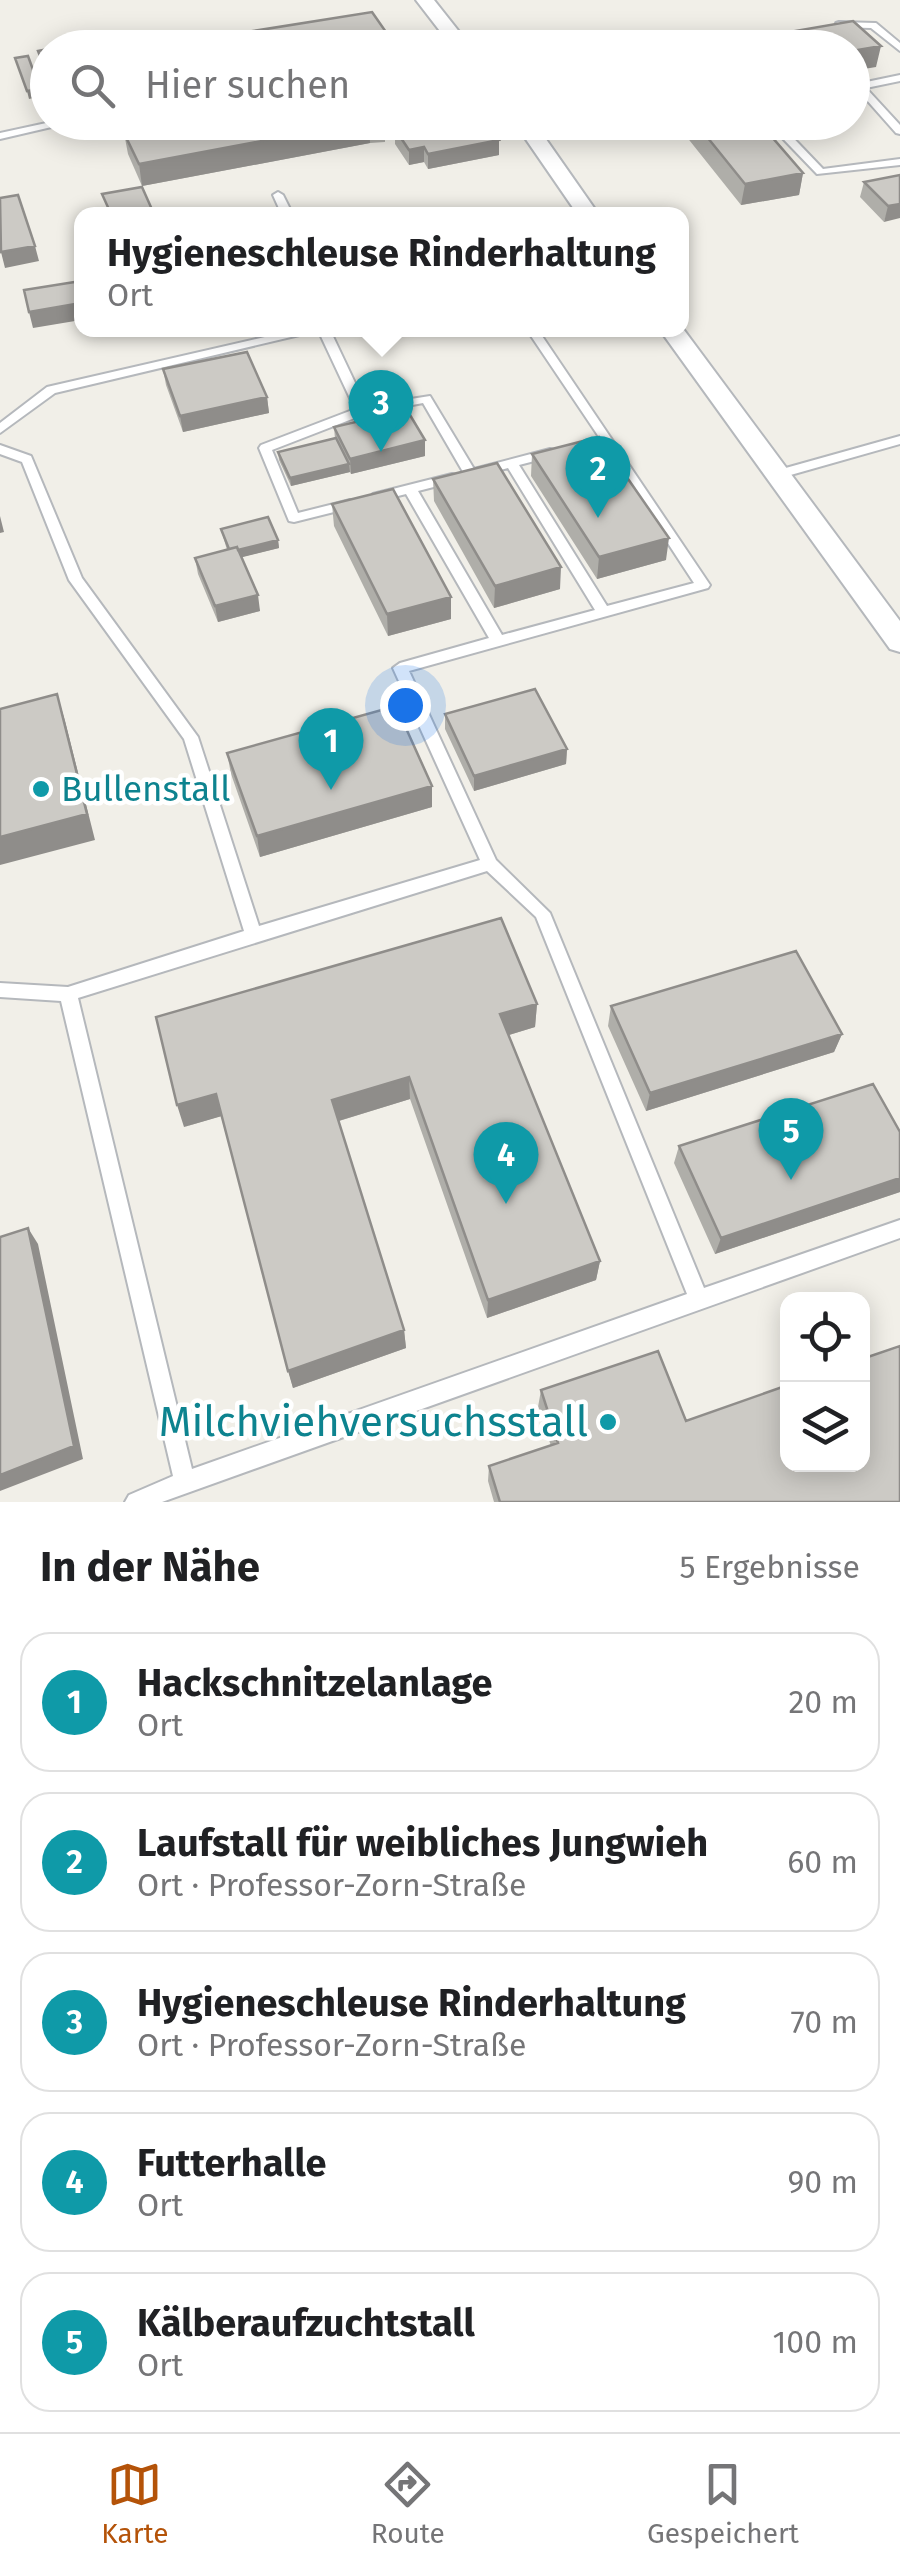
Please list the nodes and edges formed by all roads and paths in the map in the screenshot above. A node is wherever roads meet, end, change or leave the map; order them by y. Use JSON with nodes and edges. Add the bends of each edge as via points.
{"nodes":[{"id":1,"x":424,"y":0,"type":"edge"},
{"id":2,"x":819,"y":28,"type":"edge"},
{"id":3,"x":448,"y":30,"type":"edge"},
{"id":4,"x":900,"y":48,"type":"edge"},
{"id":5,"x":900,"y":78,"type":"edge"},
{"id":6,"x":870,"y":84,"type":"edge"},
{"id":7,"x":870,"y":101,"type":"edge"},
{"id":8,"x":30,"y":130,"type":"edge"},
{"id":9,"x":900,"y":132,"type":"edge"},
{"id":10,"x":0,"y":136,"type":"edge"},
{"id":11,"x":537,"y":140,"type":"edge"},
{"id":12,"x":790,"y":140,"type":"edge"},
{"id":13,"x":900,"y":162,"type":"edge"},
{"id":14,"x":278,"y":196,"type":"dead end"},
{"id":15,"x":284,"y":207,"type":"edge"},
{"id":16,"x":584,"y":207,"type":"edge"},
{"id":17,"x":278,"y":337,"type":"edge"},
{"id":18,"x":327,"y":337,"type":"edge"},
{"id":19,"x":538,"y":337,"type":"edge"},
{"id":20,"x":677,"y":337,"type":"edge"},
{"id":21,"x":362,"y":411,"type":"junction"},
{"id":22,"x":0,"y":428,"type":"edge"},
{"id":23,"x":606,"y":440,"type":"junction"},
{"id":24,"x":900,"y":440,"type":"edge"},
{"id":25,"x":587,"y":444,"type":"edge"},
{"id":26,"x":0,"y":448,"type":"edge"},
{"id":27,"x":568,"y":449,"type":"edge"},
{"id":28,"x":511,"y":464,"type":"junction"},
{"id":29,"x":471,"y":474,"type":"junction"},
{"id":30,"x":780,"y":474,"type":"junction"},
{"id":31,"x":410,"y":489,"type":"junction"},
{"id":32,"x":603,"y":612,"type":"junction"},
{"id":33,"x":498,"y":641,"type":"junction"},
{"id":34,"x":900,"y":642,"type":"edge"},
{"id":35,"x":490,"y":864,"type":"junction"},
{"id":36,"x":254,"y":934,"type":"junction"},
{"id":37,"x":0,"y":990,"type":"edge"},
{"id":38,"x":68,"y":994,"type":"junction"},
{"id":39,"x":900,"y":1229,"type":"edge"},
{"id":40,"x":699,"y":1300,"type":"junction"},
{"id":41,"x":185,"y":1482,"type":"junction"},
{"id":42,"x":136,"y":1502,"type":"edge"}],
"edges":[{"from":1,"to":3,"type":"street"},
{"from":2,"to":4,"type":"lane","via":[[873,25]]},
{"from":5,"to":6,"type":"lane"},
{"from":7,"to":9,"type":"lane"},
{"from":8,"to":10,"type":"lane"},
{"from":11,"to":16,"type":"street"},
{"from":12,"to":13,"type":"lane","via":[[822,172]]},
{"from":14,"to":15,"type":"lane"},
{"from":17,"to":22,"type":"lane","via":[[51,390]]},
{"from":18,"to":21,"type":"lane"},
{"from":19,"to":23,"type":"lane"},
{"from":20,"to":30,"type":"street"},
{"from":21,"to":29,"type":"lane","via":[[426,399]]},
{"from":21,"to":31,"type":"lane","via":[[264,448],[294,518]]},
{"from":23,"to":25,"type":"lane"},
{"from":23,"to":32,"type":"lane","via":[[703,584]]},
{"from":24,"to":30,"type":"lane"},
{"from":26,"to":36,"type":"lane","via":[[27,458],[76,580],[192,737]]},
{"from":27,"to":28,"type":"lane"},
{"from":28,"to":29,"type":"lane"},
{"from":28,"to":32,"type":"lane"},
{"from":29,"to":31,"type":"lane"},
{"from":30,"to":34,"type":"street"},
{"from":31,"to":33,"type":"lane"},
{"from":32,"to":33,"type":"lane"},
{"from":33,"to":35,"type":"lane","via":[[400,668]]},
{"from":35,"to":36,"type":"lane"},
{"from":35,"to":40,"type":"lane","via":[[542,913]]},
{"from":36,"to":38,"type":"lane"},
{"from":37,"to":38,"type":"lane"},
{"from":38,"to":41,"type":"lane"},
{"from":39,"to":40,"type":"lane"},
{"from":40,"to":41,"type":"lane"},
{"from":41,"to":42,"type":"lane"}]}
